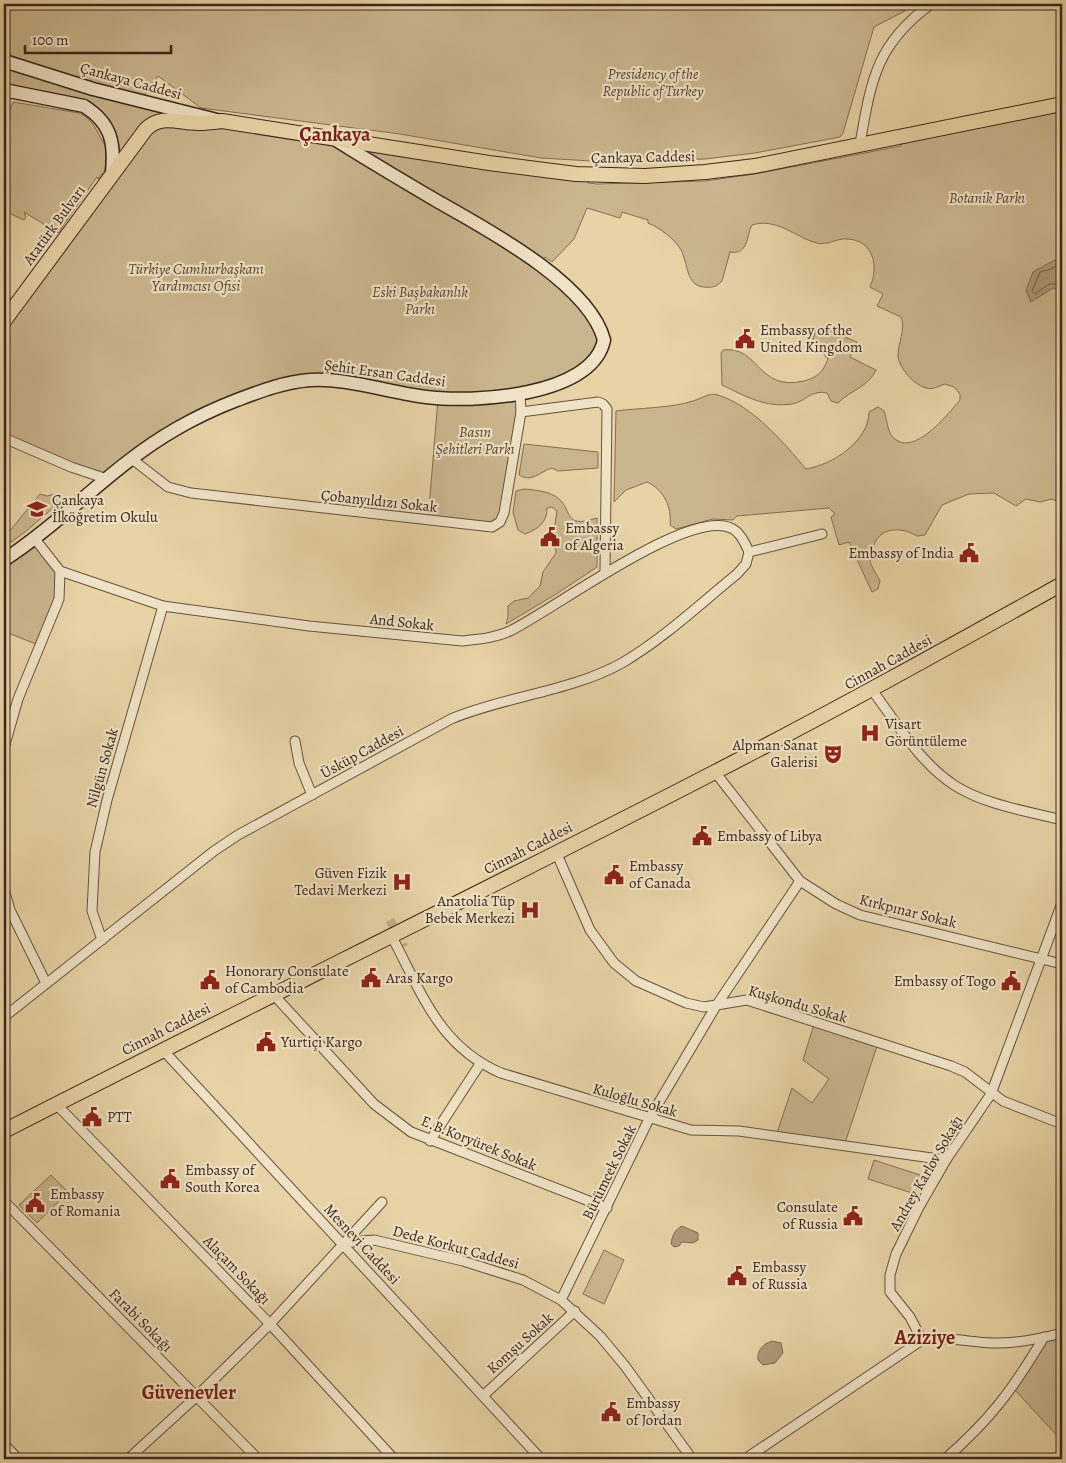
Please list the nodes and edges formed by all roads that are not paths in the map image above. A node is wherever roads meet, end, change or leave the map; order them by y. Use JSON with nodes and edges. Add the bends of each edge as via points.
{"nodes":[{"id":1,"x":931,"y":4,"type":"edge"},
{"id":2,"x":4,"y":61,"type":"edge"},
{"id":3,"x":4,"y":90,"type":"edge"},
{"id":4,"x":1062,"y":104,"type":"edge"},
{"id":5,"x":222,"y":121,"type":"junction"},
{"id":6,"x":336,"y":140,"type":"junction"},
{"id":7,"x":860,"y":144,"type":"junction"},
{"id":8,"x":112,"y":173,"type":"junction"},
{"id":9,"x":4,"y":321,"type":"edge"},
{"id":10,"x":520,"y":393,"type":"junction"},
{"id":11,"x":521,"y":412,"type":"junction"},
{"id":12,"x":4,"y":438,"type":"edge"},
{"id":13,"x":132,"y":460,"type":"junction"},
{"id":14,"x":107,"y":478,"type":"junction"},
{"id":15,"x":822,"y":534,"type":"dead end"},
{"id":16,"x":35,"y":539,"type":"junction"},
{"id":17,"x":749,"y":552,"type":"junction"},
{"id":18,"x":4,"y":560,"type":"edge"},
{"id":19,"x":60,"y":571,"type":"junction"},
{"id":20,"x":605,"y":571,"type":"junction"},
{"id":21,"x":1062,"y":584,"type":"edge"},
{"id":22,"x":163,"y":606,"type":"junction"},
{"id":23,"x":872,"y":690,"type":"junction"},
{"id":24,"x":295,"y":741,"type":"dead end"},
{"id":25,"x":4,"y":748,"type":"edge"},
{"id":26,"x":714,"y":772,"type":"junction"},
{"id":27,"x":312,"y":795,"type":"junction"},
{"id":28,"x":1062,"y":820,"type":"edge"},
{"id":29,"x":556,"y":852,"type":"junction"},
{"id":30,"x":800,"y":881,"type":"junction"},
{"id":31,"x":4,"y":889,"type":"edge"},
{"id":32,"x":1062,"y":903,"type":"edge"},
{"id":33,"x":391,"y":935,"type":"junction"},
{"id":34,"x":102,"y":940,"type":"junction"},
{"id":35,"x":1042,"y":958,"type":"junction"},
{"id":36,"x":1062,"y":964,"type":"edge"},
{"id":37,"x":46,"y":983,"type":"junction"},
{"id":38,"x":273,"y":994,"type":"junction"},
{"id":39,"x":716,"y":1006,"type":"junction"},
{"id":40,"x":4,"y":1017,"type":"edge"},
{"id":41,"x":162,"y":1049,"type":"junction"},
{"id":42,"x":480,"y":1064,"type":"junction"},
{"id":43,"x":991,"y":1094,"type":"junction"},
{"id":44,"x":56,"y":1104,"type":"junction"},
{"id":45,"x":649,"y":1119,"type":"junction"},
{"id":46,"x":1062,"y":1124,"type":"edge"},
{"id":47,"x":4,"y":1131,"type":"edge"},
{"id":48,"x":430,"y":1141,"type":"junction"},
{"id":49,"x":946,"y":1160,"type":"junction"},
{"id":50,"x":4,"y":1201,"type":"edge"},
{"id":51,"x":382,"y":1202,"type":"dead end"},
{"id":52,"x":607,"y":1208,"type":"junction"},
{"id":53,"x":342,"y":1243,"type":"junction"},
{"id":54,"x":561,"y":1300,"type":"junction"},
{"id":55,"x":575,"y":1312,"type":"junction"},
{"id":56,"x":270,"y":1324,"type":"junction"},
{"id":57,"x":1062,"y":1333,"type":"edge"},
{"id":58,"x":1044,"y":1338,"type":"junction"},
{"id":59,"x":922,"y":1340,"type":"junction"},
{"id":60,"x":484,"y":1395,"type":"junction"},
{"id":61,"x":198,"y":1396,"type":"junction"},
{"id":62,"x":4,"y":1444,"type":"edge"},
{"id":63,"x":18,"y":1459,"type":"edge"},
{"id":64,"x":128,"y":1459,"type":"edge"},
{"id":65,"x":258,"y":1459,"type":"edge"},
{"id":66,"x":394,"y":1459,"type":"edge"},
{"id":67,"x":541,"y":1459,"type":"edge"},
{"id":68,"x":692,"y":1459,"type":"edge"},
{"id":69,"x":745,"y":1459,"type":"edge"},
{"id":70,"x":945,"y":1459,"type":"edge"}],
"edges":[{"from":1,"to":7,"type":"street","via":[[914,16],[886,48],[871,81]]},
{"from":2,"to":5,"type":"main road","name":"Çankaya Caddesi","via":[[93,89]]},
{"from":3,"to":8,"type":"main road","via":[[84,106],[92,111],[109,131],[114,145]]},
{"from":4,"to":7,"type":"main road","name":"Çankaya Caddesi"},
{"from":5,"to":6,"type":"main road","name":"Çankaya Caddesi"},
{"from":5,"to":8,"type":"main road","name":"Çankaya Caddesi","via":[[154,122]]},
{"from":6,"to":7,"type":"main road","name":"Çankaya Caddesi","via":[[538,170],[645,176],[755,166]]},
{"from":6,"to":10,"type":"main road","name":"Şehit Ersan Caddesi","via":[[528,254],[577,297],[588,311],[604,340],[593,363],[566,380]]},
{"from":8,"to":9,"type":"main road","name":"Atatürk Bulvarı"},
{"from":10,"to":11,"type":"street","name":"Çobanyıldızı Sokak"},
{"from":10,"to":13,"type":"main road","name":"Şehit Ersan Caddesi","via":[[456,400],[388,392],[339,381],[312,379],[287,382],[215,409],[174,430]]},
{"from":11,"to":13,"type":"street","name":"Çobanyıldızı Sokak","via":[[504,513],[500,522],[492,527],[190,493],[168,487]]},
{"from":11,"to":20,"type":"street","via":[[598,402],[607,409]]},
{"from":12,"to":14,"type":"street","via":[[71,467]]},
{"from":13,"to":14,"type":"main road","name":"Şehit Ersan Caddesi"},
{"from":14,"to":16,"type":"main road","name":"Şehit Ersan Caddesi"},
{"from":15,"to":17,"type":"street"},
{"from":16,"to":18,"type":"main road","name":"Şehit Ersan Caddesi"},
{"from":16,"to":19,"type":"street"},
{"from":17,"to":20,"type":"street","name":"And Sokak","via":[[739,535],[730,528],[713,527],[680,535]]},
{"from":17,"to":27,"type":"street","name":"Üsküp Caddesi","via":[[746,564],[737,574],[667,631],[622,662],[574,682],[486,705],[451,719]]},
{"from":19,"to":22,"type":"street","name":"And Sokak"},
{"from":19,"to":25,"type":"street","via":[[59,598],[18,699]]},
{"from":20,"to":22,"type":"street","name":"And Sokak","via":[[510,631],[462,641],[309,626]]},
{"from":21,"to":23,"type":"main road","name":"Cinnah Caddesi"},
{"from":22,"to":34,"type":"street","name":"Nilgün Sokak","via":[[95,852],[92,911]]},
{"from":23,"to":26,"type":"main road","name":"Cinnah Caddesi"},
{"from":23,"to":28,"type":"street","via":[[931,766],[954,785],[984,798]]},
{"from":24,"to":27,"type":"street","via":[[299,763]]},
{"from":26,"to":29,"type":"main road","name":"Cinnah Caddesi"},
{"from":26,"to":30,"type":"street","name":"Kırkpınar Sokak"},
{"from":27,"to":34,"type":"street","name":"Üsküp Caddesi","via":[[214,851]]},
{"from":29,"to":33,"type":"main road","name":"Cinnah Caddesi"},
{"from":29,"to":39,"type":"street","name":"Kuşkondu Sokak","via":[[590,930],[614,963],[636,981],[657,992],[686,1003]]},
{"from":30,"to":35,"type":"street","name":"Kırkpınar Sokak","via":[[860,915]]},
{"from":30,"to":39,"type":"street","name":"Bürümcek Sokak"},
{"from":31,"to":37,"type":"street","via":[[10,910]]},
{"from":32,"to":35,"type":"street","name":"Andrey Karlov Sokağı"},
{"from":33,"to":38,"type":"main road","name":"Cinnah Caddesi"},
{"from":33,"to":42,"type":"street","name":"Kuloğlu Sokak","via":[[436,1020],[459,1047]]},
{"from":34,"to":37,"type":"street","name":"Üsküp Caddesi"},
{"from":35,"to":36,"type":"street","name":"Kırkpınar Sokak"},
{"from":35,"to":43,"type":"street","name":"Andrey Karlov Sokağı"},
{"from":37,"to":40,"type":"street","name":"Üsküp Caddesi"},
{"from":38,"to":41,"type":"main road","name":"Cinnah Caddesi"},
{"from":38,"to":48,"type":"street","name":"E.B.Koryürek Sokak","via":[[374,1104],[411,1132]]},
{"from":39,"to":43,"type":"street","name":"Kuşkondu Sokak","via":[[747,1000],[815,1021],[965,1072]]},
{"from":39,"to":45,"type":"street","name":"Bürümcek Sokak"},
{"from":41,"to":44,"type":"main road","name":"Cinnah Caddesi"},
{"from":41,"to":53,"type":"street","name":"Mesnevi Caddesi"},
{"from":42,"to":45,"type":"street","name":"Kuloğlu Sokak","via":[[525,1082]]},
{"from":42,"to":48,"type":"street"},
{"from":43,"to":46,"type":"street","name":"Kuşkondu Sokak"},
{"from":43,"to":49,"type":"street","name":"Andrey Karlov Sokağı"},
{"from":44,"to":47,"type":"main road","name":"Cinnah Caddesi"},
{"from":44,"to":56,"type":"street","name":"Alaçam Sokağı"},
{"from":45,"to":49,"type":"street","name":"Kuloğlu Sokak","via":[[691,1130],[739,1131]]},
{"from":45,"to":52,"type":"street","name":"Bürümcek Sokak"},
{"from":48,"to":52,"type":"street","name":"E.B.Koryürek Sokak"},
{"from":49,"to":59,"type":"street","name":"Andrey Karlov Sokağı","via":[[905,1235],[890,1275],[890,1292],[910,1317]]},
{"from":50,"to":61,"type":"street","name":"Farabi Sokağı"},
{"from":51,"to":53,"type":"street"},
{"from":52,"to":54,"type":"street","name":"Bürümcek Sokak"},
{"from":53,"to":54,"type":"street","name":"Dede Korkut Caddesi","via":[[374,1240],[463,1260],[522,1280]]},
{"from":53,"to":56,"type":"street"},
{"from":53,"to":60,"type":"street","name":"Mesnevi Caddesi"},
{"from":54,"to":55,"type":"street","name":"Dede Korkut Caddesi"},
{"from":55,"to":60,"type":"street","name":"Komşu Sokak"},
{"from":55,"to":68,"type":"street","name":"Dede Korkut Caddesi","via":[[626,1366]]},
{"from":56,"to":61,"type":"street"},
{"from":56,"to":66,"type":"street","name":"Alaçam Sokağı"},
{"from":57,"to":58,"type":"street"},
{"from":58,"to":59,"type":"street","via":[[1009,1343],[951,1338]]},
{"from":58,"to":70,"type":"street","via":[[996,1410]]},
{"from":59,"to":69,"type":"street"},
{"from":60,"to":67,"type":"street","name":"Mesnevi Caddesi"},
{"from":61,"to":64,"type":"street"},
{"from":61,"to":65,"type":"street","name":"Farabi Sokağı"},
{"from":62,"to":63,"type":"street"}]}
